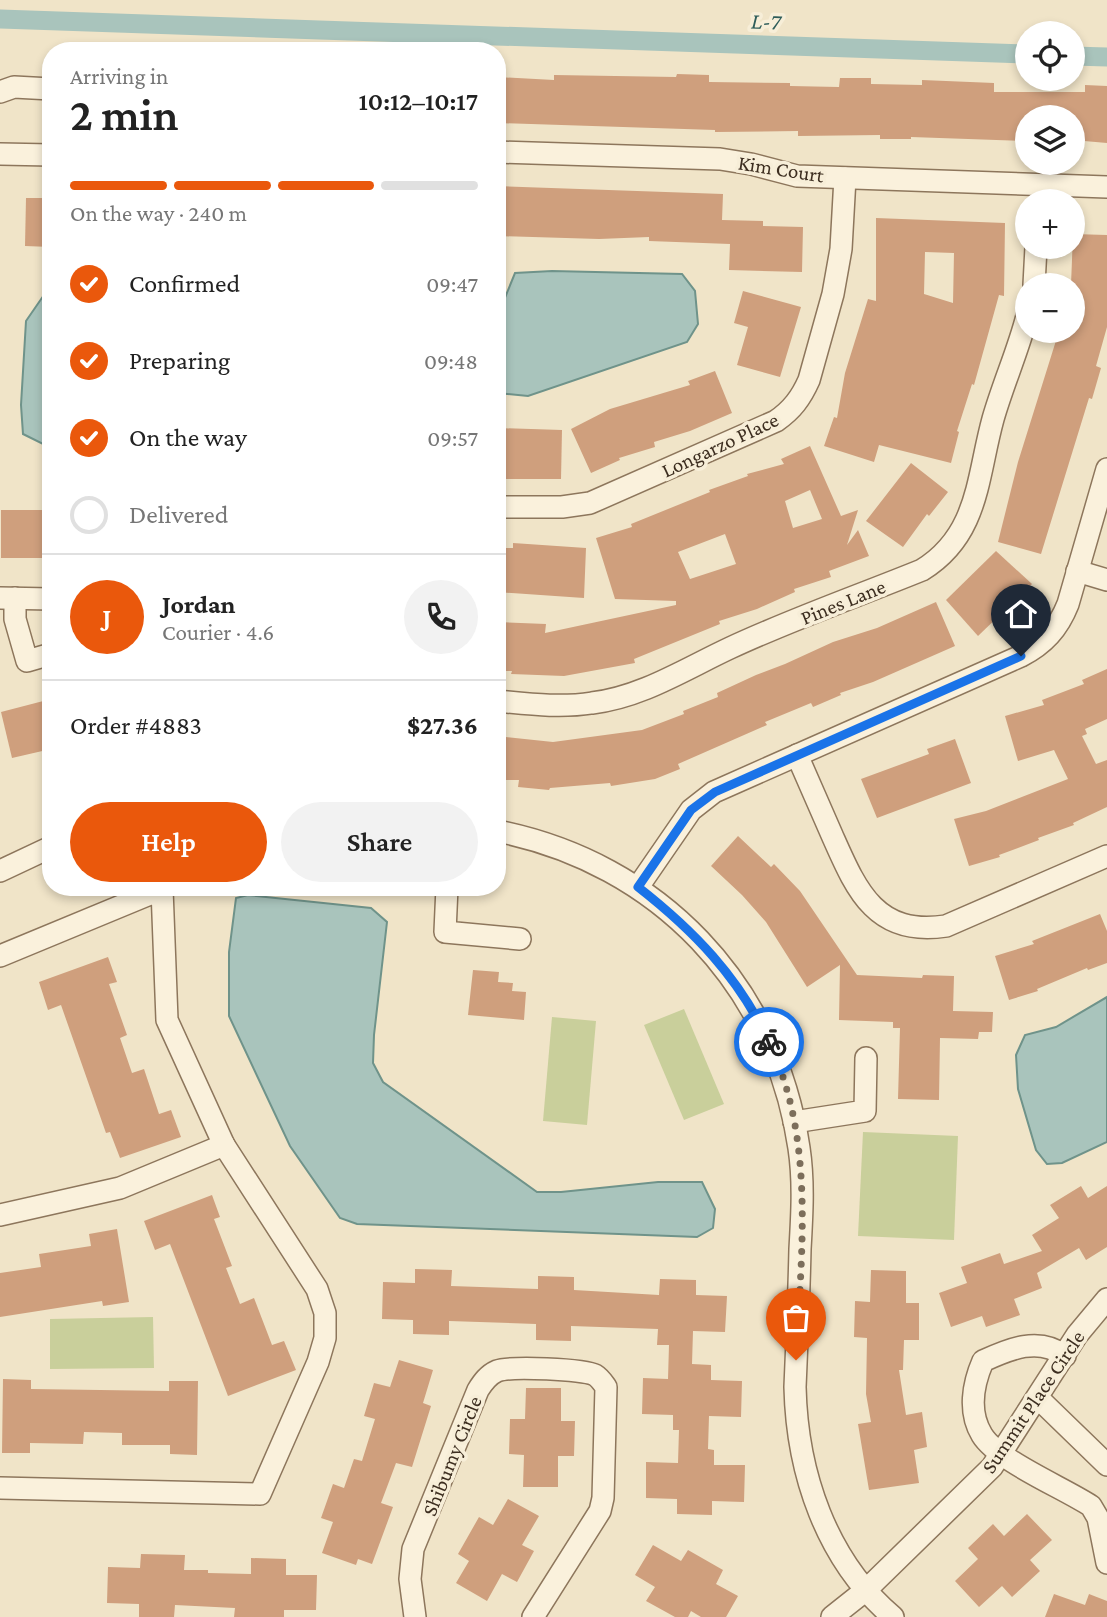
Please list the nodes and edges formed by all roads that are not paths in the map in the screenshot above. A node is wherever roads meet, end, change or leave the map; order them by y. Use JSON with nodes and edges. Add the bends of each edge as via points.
{"nodes":[{"id":1,"x":42,"y":89,"type":"edge"},
{"id":2,"x":0,"y":92,"type":"edge"},
{"id":3,"x":506,"y":152,"type":"edge"},
{"id":4,"x":0,"y":154,"type":"edge"},
{"id":5,"x":42,"y":155,"type":"edge"},
{"id":6,"x":845,"y":178,"type":"junction"},
{"id":7,"x":1107,"y":187,"type":"edge"},
{"id":8,"x":1084,"y":189,"type":"edge"},
{"id":9,"x":1015,"y":191,"type":"edge"},
{"id":10,"x":1018,"y":343,"type":"edge"},
{"id":11,"x":1107,"y":469,"type":"edge"},
{"id":12,"x":506,"y":507,"type":"edge"},
{"id":13,"x":1077,"y":571,"type":"junction"},
{"id":14,"x":1107,"y":580,"type":"edge"},
{"id":15,"x":8,"y":598,"type":"edge"},
{"id":16,"x":42,"y":599,"type":"edge"},
{"id":17,"x":42,"y":657,"type":"edge"},
{"id":18,"x":506,"y":702,"type":"edge"},
{"id":19,"x":797,"y":755,"type":"junction"},
{"id":20,"x":506,"y":833,"type":"edge"},
{"id":21,"x":42,"y":851,"type":"edge"},
{"id":22,"x":1107,"y":856,"type":"edge"},
{"id":23,"x":0,"y":871,"type":"edge"},
{"id":24,"x":638,"y":887,"type":"junction"},
{"id":25,"x":145,"y":896,"type":"edge"},
{"id":26,"x":162,"y":896,"type":"edge"},
{"id":27,"x":447,"y":896,"type":"edge"},
{"id":28,"x":520,"y":939,"type":"dead end"},
{"id":29,"x":8,"y":953,"type":"edge"},
{"id":30,"x":0,"y":973,"type":"edge"},
{"id":31,"x":866,"y":1058,"type":"dead end"},
{"id":32,"x":794,"y":1122,"type":"junction"},
{"id":33,"x":224,"y":1145,"type":"junction"},
{"id":34,"x":0,"y":1215,"type":"edge"},
{"id":35,"x":1107,"y":1299,"type":"edge"},
{"id":36,"x":1065,"y":1356,"type":"junction"},
{"id":37,"x":1038,"y":1398,"type":"junction"},
{"id":38,"x":1002,"y":1455,"type":"junction"},
{"id":39,"x":1107,"y":1465,"type":"edge"},
{"id":40,"x":0,"y":1488,"type":"edge"},
{"id":41,"x":1101,"y":1508,"type":"edge"},
{"id":42,"x":1107,"y":1563,"type":"edge"},
{"id":43,"x":866,"y":1590,"type":"junction"},
{"id":44,"x":415,"y":1617,"type":"edge"},
{"id":45,"x":533,"y":1617,"type":"edge"},
{"id":46,"x":832,"y":1617,"type":"edge"},
{"id":47,"x":893,"y":1617,"type":"edge"}],
"edges":[{"from":1,"to":2,"type":"street","via":[[14,87]]},
{"from":3,"to":6,"type":"street","name":"Kim Court","via":[[720,159],[797,176]]},
{"from":4,"to":5,"type":"street"},
{"from":6,"to":9,"type":"street","name":"Kim Court"},
{"from":6,"to":12,"type":"street","name":"Longarzo Place","via":[[833,294],[809,380],[787,414],[590,503],[562,508]]},
{"from":7,"to":8,"type":"street","name":"Kim Court"},
{"from":10,"to":18,"type":"street","name":"Pines Lane","via":[[966,523],[933,563],[625,696],[562,706]]},
{"from":11,"to":13,"type":"street"},
{"from":13,"to":14,"type":"street"},
{"from":13,"to":19,"type":"street","via":[[1062,618],[1034,650]]},
{"from":15,"to":16,"type":"street"},
{"from":15,"to":17,"type":"street","via":[[27,661]]},
{"from":19,"to":22,"type":"street","via":[[858,891],[878,912],[903,924],[946,926]]},
{"from":19,"to":24,"type":"street","via":[[702,800],[681,822]]},
{"from":20,"to":24,"type":"street","via":[[570,852]]},
{"from":21,"to":23,"type":"street"},
{"from":24,"to":32,"type":"street","via":[[706,946],[734,981],[772,1048]]},
{"from":25,"to":29,"type":"street"},
{"from":26,"to":33,"type":"street","via":[[167,1020]]},
{"from":27,"to":28,"type":"street","via":[[445,932]]},
{"from":29,"to":30,"type":"street"},
{"from":31,"to":32,"type":"street","via":[[865,1111]]},
{"from":32,"to":43,"type":"street","via":[[803,1195],[795,1387],[801,1455],[828,1532]]},
{"from":33,"to":34,"type":"street","via":[[120,1188]]},
{"from":33,"to":40,"type":"street","via":[[317,1289],[325,1313],[325,1338],[318,1362],[260,1494]]},
{"from":35,"to":36,"type":"street","name":"Summit Place Circle"},
{"from":36,"to":37,"type":"street","name":"Summit Place Circle"},
{"from":36,"to":38,"type":"street","via":[[1039,1344],[983,1361],[974,1382],[973,1410],[982,1435]]},
{"from":37,"to":38,"type":"street","name":"Summit Place Circle"},
{"from":37,"to":39,"type":"street"},
{"from":38,"to":41,"type":"street"},
{"from":38,"to":43,"type":"street","name":"Summit Place Circle"},
{"from":41,"to":42,"type":"street","via":[[1098,1518]]},
{"from":43,"to":46,"type":"street","name":"Summit Place Circle"},
{"from":43,"to":47,"type":"street"},
{"from":44,"to":45,"type":"street","name":"Shibumy Circle","via":[[410,1578],[413,1549],[486,1378],[511,1369],[585,1372],[598,1376],[606,1387],[603,1498],[600,1511]]}]}
